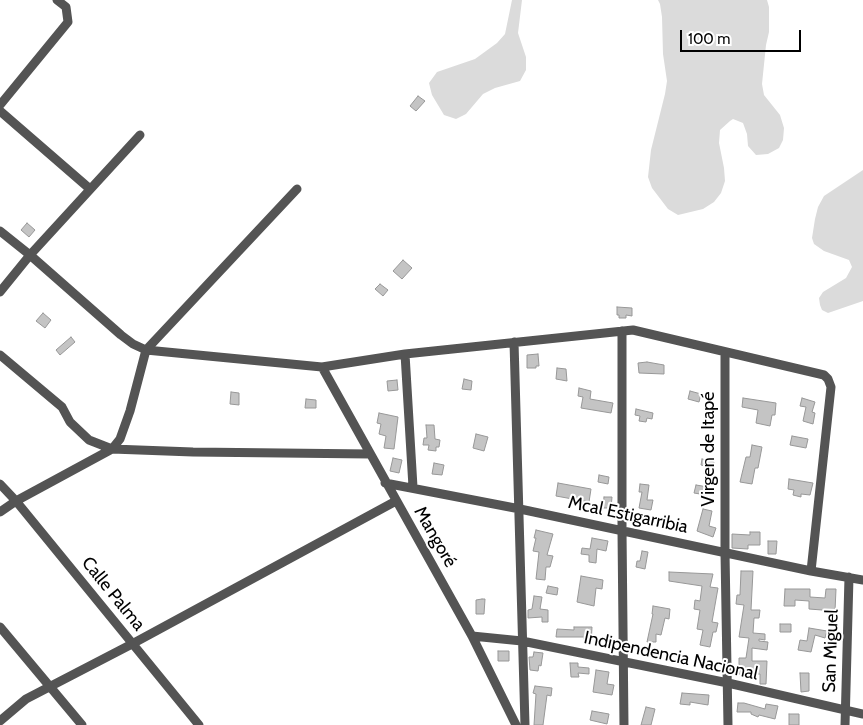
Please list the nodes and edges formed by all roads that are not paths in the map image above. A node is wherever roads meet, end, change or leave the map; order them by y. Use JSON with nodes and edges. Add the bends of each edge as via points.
{"nodes":[{"id":1,"x":57,"y":0,"type":"edge"},
{"id":2,"x":0,"y":105,"type":"edge"},
{"id":3,"x":0,"y":111,"type":"edge"},
{"id":4,"x":140,"y":135,"type":"dead end"},
{"id":5,"x":90,"y":189,"type":"junction"},
{"id":6,"x":297,"y":189,"type":"dead end"},
{"id":7,"x":0,"y":231,"type":"edge"},
{"id":8,"x":30,"y":255,"type":"junction"},
{"id":9,"x":0,"y":292,"type":"edge"},
{"id":10,"x":622,"y":331,"type":"junction"},
{"id":11,"x":514,"y":342,"type":"junction"},
{"id":12,"x":146,"y":350,"type":"junction"},
{"id":13,"x":725,"y":353,"type":"junction"},
{"id":14,"x":405,"y":354,"type":"junction"},
{"id":15,"x":0,"y":355,"type":"edge"},
{"id":16,"x":322,"y":367,"type":"junction"},
{"id":17,"x":112,"y":449,"type":"junction"},
{"id":18,"x":370,"y":454,"type":"junction"},
{"id":19,"x":385,"y":482,"type":"junction"},
{"id":20,"x":0,"y":484,"type":"edge"},
{"id":21,"x":413,"y":487,"type":"junction"},
{"id":22,"x":16,"y":501,"type":"junction"},
{"id":23,"x":396,"y":502,"type":"junction"},
{"id":24,"x":520,"y":509,"type":"junction"},
{"id":25,"x":0,"y":512,"type":"edge"},
{"id":26,"x":622,"y":530,"type":"junction"},
{"id":27,"x":725,"y":553,"type":"junction"},
{"id":28,"x":811,"y":571,"type":"junction"},
{"id":29,"x":849,"y":577,"type":"junction"},
{"id":30,"x":863,"y":580,"type":"edge"},
{"id":31,"x":0,"y":627,"type":"edge"},
{"id":32,"x":472,"y":636,"type":"junction"},
{"id":33,"x":522,"y":641,"type":"junction"},
{"id":34,"x":132,"y":644,"type":"junction"},
{"id":35,"x":623,"y":662,"type":"junction"},
{"id":36,"x":728,"y":683,"type":"junction"},
{"id":37,"x":50,"y":686,"type":"junction"},
{"id":38,"x":845,"y":710,"type":"junction"},
{"id":39,"x":863,"y":714,"type":"edge"},
{"id":40,"x":0,"y":721,"type":"edge"},
{"id":41,"x":82,"y":725,"type":"edge"},
{"id":42,"x":200,"y":725,"type":"edge"},
{"id":43,"x":516,"y":725,"type":"edge"},
{"id":44,"x":524,"y":725,"type":"edge"},
{"id":45,"x":624,"y":725,"type":"edge"},
{"id":46,"x":728,"y":725,"type":"edge"},
{"id":47,"x":845,"y":725,"type":"edge"}],
"edges":[{"from":1,"to":2,"type":"street","via":[[66,8],[68,22]]},
{"from":3,"to":5,"type":"street"},
{"from":4,"to":5,"type":"street"},
{"from":5,"to":8,"type":"street"},
{"from":6,"to":12,"type":"street"},
{"from":7,"to":8,"type":"street"},
{"from":8,"to":9,"type":"street"},
{"from":8,"to":12,"type":"street","via":[[121,335]]},
{"from":10,"to":11,"type":"street"},
{"from":10,"to":13,"type":"street","via":[[633,330]]},
{"from":10,"to":26,"type":"street"},
{"from":11,"to":14,"type":"street"},
{"from":11,"to":24,"type":"street"},
{"from":12,"to":16,"type":"street"},
{"from":12,"to":17,"type":"street","via":[[130,411],[120,438]]},
{"from":13,"to":27,"type":"street","name":"Virgen de Itapé"},
{"from":13,"to":28,"type":"street","via":[[824,375],[830,383]]},
{"from":14,"to":16,"type":"street"},
{"from":14,"to":21,"type":"street"},
{"from":15,"to":17,"type":"street","via":[[62,407],[70,422],[89,440]]},
{"from":16,"to":18,"type":"street","name":"Mangoré"},
{"from":17,"to":18,"type":"street"},
{"from":17,"to":22,"type":"street"},
{"from":18,"to":19,"type":"street","name":"Mangoré"},
{"from":19,"to":21,"type":"street","name":"Mcal Estigarribia"},
{"from":19,"to":23,"type":"street","name":"Mangoré"},
{"from":20,"to":22,"type":"street","name":"Calle Palma"},
{"from":21,"to":24,"type":"street","name":"Mcal Estigarribia"},
{"from":22,"to":25,"type":"street"},
{"from":22,"to":34,"type":"street","name":"Calle Palma"},
{"from":23,"to":32,"type":"street","name":"Mangoré"},
{"from":23,"to":34,"type":"street"},
{"from":24,"to":26,"type":"street","name":"Mcal Estigarribia"},
{"from":24,"to":33,"type":"street"},
{"from":26,"to":27,"type":"street","name":"Mcal Estigarribia"},
{"from":26,"to":35,"type":"street"},
{"from":27,"to":28,"type":"street","name":"Mcal Estigarribia"},
{"from":27,"to":36,"type":"street","name":"Virgen de Itapé"},
{"from":28,"to":29,"type":"street","name":"Mcal Estigarribia"},
{"from":29,"to":30,"type":"street","name":"Mcal Estigarribia"},
{"from":29,"to":38,"type":"street","name":"San Miguel"},
{"from":31,"to":37,"type":"street"},
{"from":32,"to":33,"type":"street","name":"Indipendencia Nacional"},
{"from":32,"to":43,"type":"street","name":"Mangoré"},
{"from":33,"to":35,"type":"street","name":"Indipendencia Nacional"},
{"from":33,"to":44,"type":"street"},
{"from":34,"to":37,"type":"street"},
{"from":34,"to":42,"type":"street","name":"Calle Palma"},
{"from":35,"to":36,"type":"street","name":"Indipendencia Nacional"},
{"from":35,"to":45,"type":"street"},
{"from":36,"to":38,"type":"street","name":"Indipendencia Nacional"},
{"from":36,"to":46,"type":"street","name":"Virgen de Itapé"},
{"from":37,"to":40,"type":"street","via":[[26,699]]},
{"from":37,"to":41,"type":"street"},
{"from":38,"to":39,"type":"street","name":"Indipendencia Nacional"},
{"from":38,"to":47,"type":"street","name":"San Miguel"}]}
